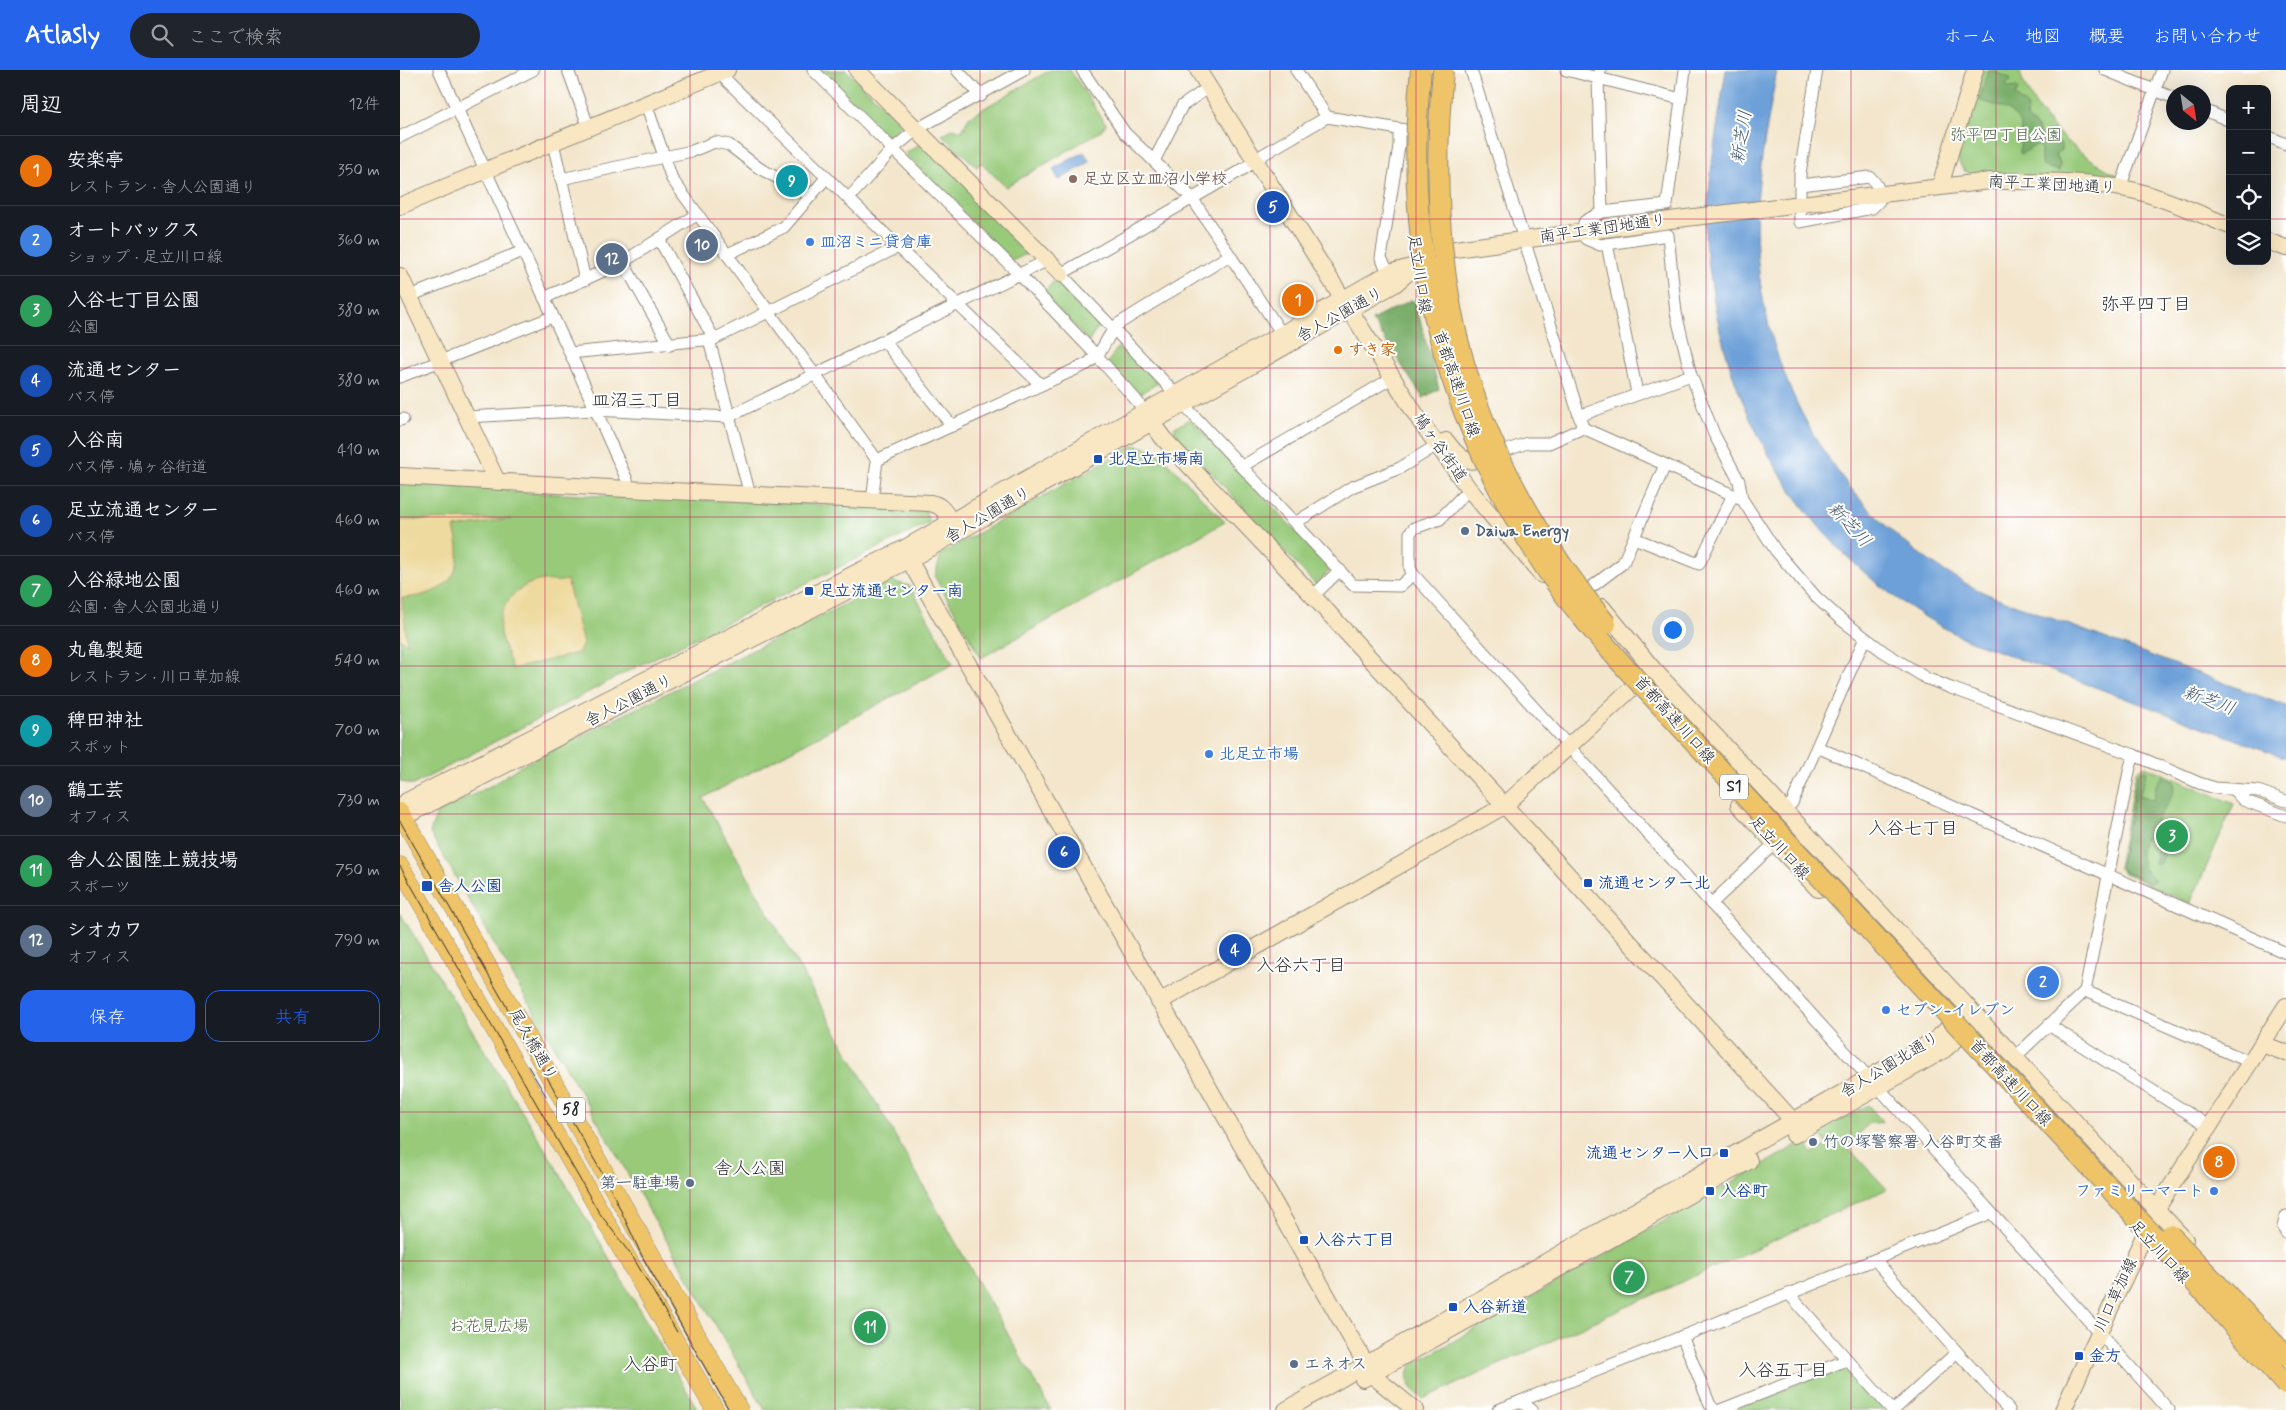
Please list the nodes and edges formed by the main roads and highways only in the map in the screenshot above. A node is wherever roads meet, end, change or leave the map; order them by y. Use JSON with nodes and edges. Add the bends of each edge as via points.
{"nodes":[{"id":1,"x":1421,"y":70,"type":"edge"},
{"id":2,"x":1443,"y":70,"type":"edge"},
{"id":3,"x":400,"y":812,"type":"edge"},
{"id":4,"x":400,"y":866,"type":"edge"},
{"id":5,"x":2286,"y":1356,"type":"edge"},
{"id":6,"x":2286,"y":1385,"type":"edge"},
{"id":7,"x":715,"y":1410,"type":"edge"},
{"id":8,"x":739,"y":1410,"type":"edge"}],
"edges":[{"from":1,"to":6,"type":"highway","name":"首都高速川口線","number":"S1","bridge":true,"via":[[1416,169],[1422,250],[1433,313],[1461,409],[1485,464],[1545,568],[1622,664],[2151,1233]]},
{"from":2,"to":5,"type":"highway","name":"首都高速川口線","number":"S1","bridge":true,"via":[[1437,180],[1440,241],[1451,316],[1477,406],[1499,458],[1524,508],[1556,559],[1631,656],[1762,800]]},
{"from":3,"to":8,"type":"main road","name":"尾久橋通り","number":"58"},
{"from":4,"to":7,"type":"main road","name":"尾久橋通り","number":"58"}]}
